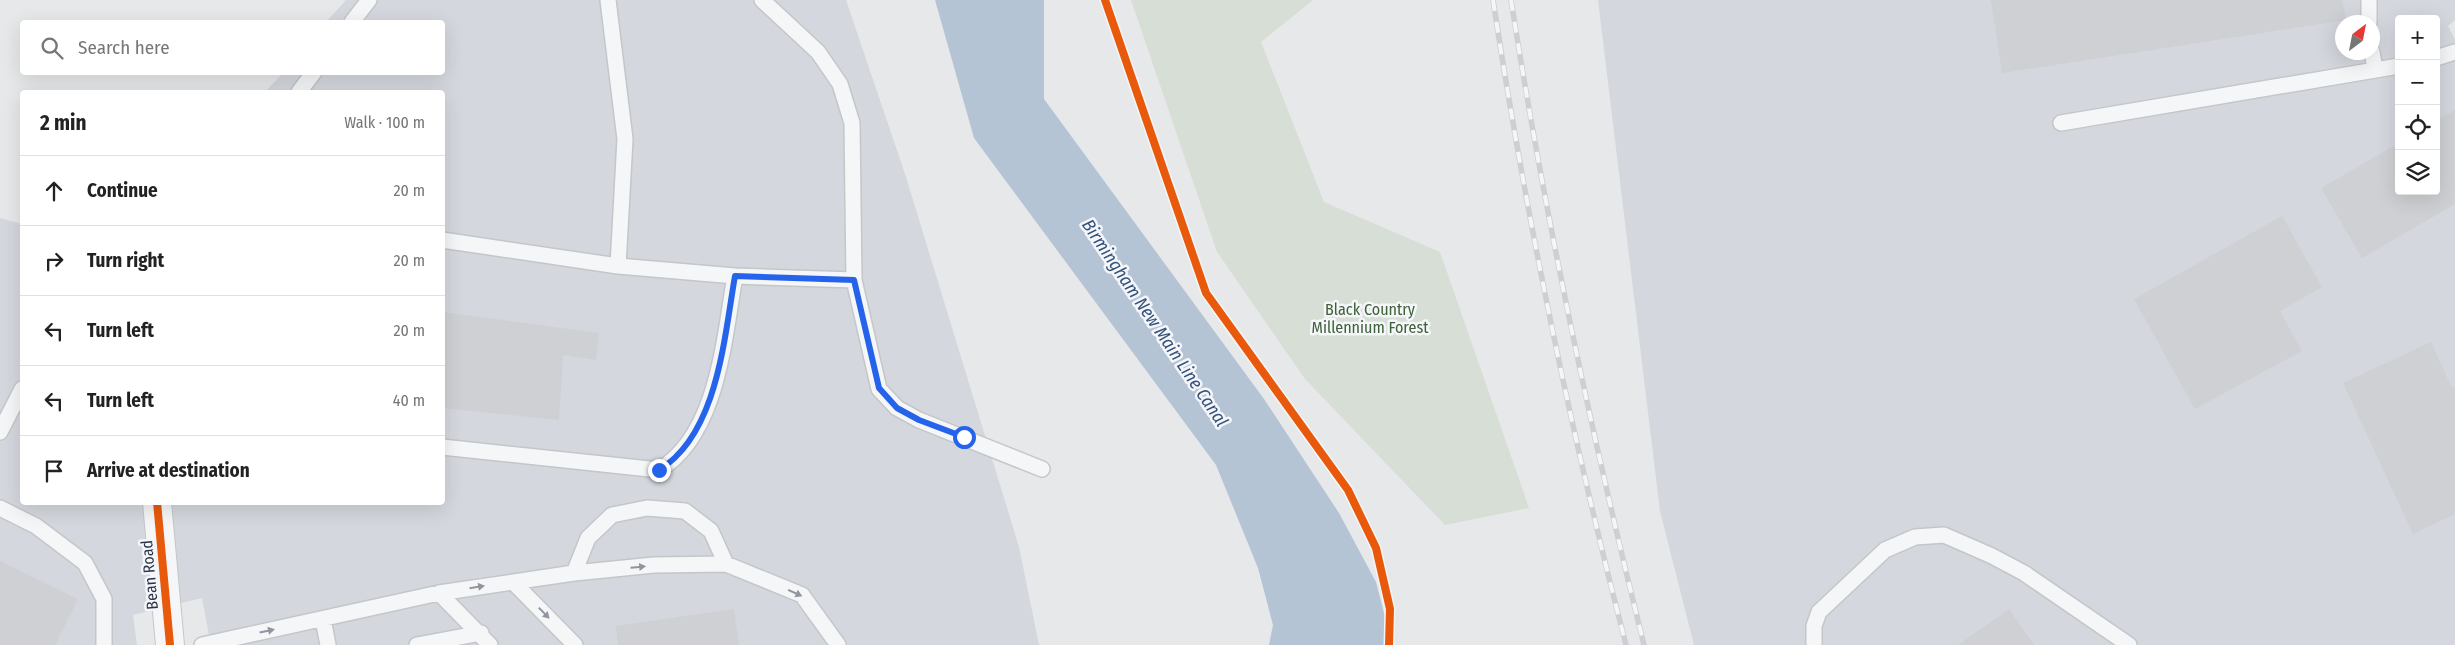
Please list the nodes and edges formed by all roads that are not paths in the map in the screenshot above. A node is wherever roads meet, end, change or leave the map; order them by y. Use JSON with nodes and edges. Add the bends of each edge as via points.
{"nodes":[{"id":1,"x":368,"y":0,"type":"edge"},
{"id":2,"x":608,"y":0,"type":"edge"},
{"id":3,"x":762,"y":0,"type":"edge"},
{"id":4,"x":2370,"y":0,"type":"edge"},
{"id":5,"x":2369,"y":15,"type":"edge"},
{"id":6,"x":353,"y":20,"type":"edge"},
{"id":7,"x":2455,"y":52,"type":"edge"},
{"id":8,"x":2440,"y":57,"type":"edge"},
{"id":9,"x":2373,"y":60,"type":"edge"},
{"id":10,"x":2395,"y":67,"type":"edge"},
{"id":11,"x":2375,"y":70,"type":"junction"},
{"id":12,"x":312,"y":75,"type":"edge"},
{"id":13,"x":301,"y":90,"type":"edge"},
{"id":14,"x":2061,"y":123,"type":"dead end"},
{"id":15,"x":445,"y":240,"type":"edge"},
{"id":16,"x":618,"y":266,"type":"junction"},
{"id":17,"x":735,"y":276,"type":"junction"},
{"id":18,"x":854,"y":280,"type":"junction"},
{"id":19,"x":20,"y":393,"type":"edge"},
{"id":20,"x":0,"y":432,"type":"edge"},
{"id":21,"x":445,"y":447,"type":"edge"},
{"id":22,"x":1042,"y":469,"type":"dead end"},
{"id":23,"x":157,"y":505,"type":"edge"},
{"id":24,"x":0,"y":508,"type":"edge"},
{"id":25,"x":726,"y":564,"type":"junction"},
{"id":26,"x":574,"y":573,"type":"junction"},
{"id":27,"x":514,"y":582,"type":"junction"},
{"id":28,"x":439,"y":593,"type":"junction"},
{"id":29,"x":323,"y":619,"type":"junction"},
{"id":30,"x":485,"y":639,"type":"edge"},
{"id":31,"x":450,"y":642,"type":"edge"},
{"id":32,"x":104,"y":645,"type":"edge"},
{"id":33,"x":170,"y":645,"type":"edge"},
{"id":34,"x":202,"y":645,"type":"edge"},
{"id":35,"x":328,"y":645,"type":"edge"},
{"id":36,"x":416,"y":645,"type":"edge"},
{"id":37,"x":575,"y":645,"type":"edge"},
{"id":38,"x":838,"y":645,"type":"edge"},
{"id":39,"x":1814,"y":645,"type":"edge"},
{"id":40,"x":2129,"y":645,"type":"edge"}],
"edges":[{"from":1,"to":6,"type":"lane"},
{"from":2,"to":16,"type":"lane","via":[[625,139]]},
{"from":3,"to":18,"type":"lane","via":[[818,52],[840,84],[852,122]]},
{"from":4,"to":5,"type":"lane"},
{"from":7,"to":8,"type":"lane"},
{"from":9,"to":11,"type":"lane"},
{"from":10,"to":11,"type":"lane"},
{"from":11,"to":14,"type":"lane"},
{"from":12,"to":13,"type":"lane"},
{"from":15,"to":16,"type":"lane"},
{"from":16,"to":17,"type":"lane"},
{"from":17,"to":18,"type":"lane"},
{"from":17,"to":21,"type":"lane","via":[[713,394],[705,415],[673,462],[659,470]]},
{"from":18,"to":22,"type":"lane","via":[[879,388],[897,408],[919,420]]},
{"from":19,"to":20,"type":"lane"},
{"from":23,"to":33,"type":"street","name":"Bean Road"},
{"from":24,"to":32,"type":"lane","via":[[36,526],[85,563],[104,598]]},
{"from":26,"to":25,"type":"lane","one_way":true,"via":[[654,565]]},
{"from":25,"to":26,"type":"lane","via":[[711,530],[685,511],[647,508],[612,516],[588,538]]},
{"from":25,"to":38,"type":"lane","one_way":true,"via":[[802,595]]},
{"from":26,"to":27,"type":"lane"},
{"from":28,"to":27,"type":"lane","one_way":true},
{"from":27,"to":37,"type":"lane","one_way":true},
{"from":28,"to":29,"type":"lane"},
{"from":28,"to":30,"type":"lane"},
{"from":34,"to":29,"type":"lane","one_way":true},
{"from":29,"to":35,"type":"lane"},
{"from":30,"to":31,"type":"lane"},
{"from":31,"to":36,"type":"lane"},
{"from":39,"to":40,"type":"lane","via":[[1814,626],[1820,612],[1885,550],[1915,537],[1944,535],[2024,573]]}]}
